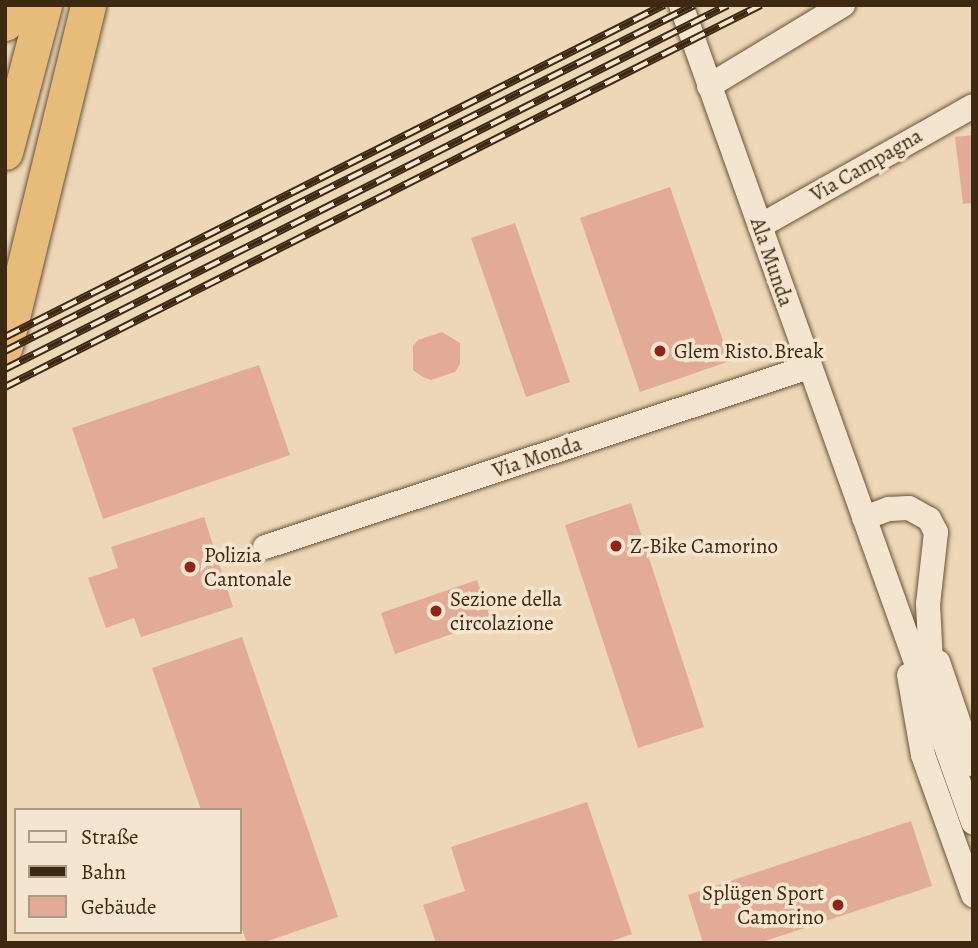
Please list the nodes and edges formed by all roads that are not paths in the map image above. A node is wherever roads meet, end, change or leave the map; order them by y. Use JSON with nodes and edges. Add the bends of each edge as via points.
{"nodes":[{"id":1,"x":10,"y":5,"type":"edge"},
{"id":2,"x":44,"y":5,"type":"edge"},
{"id":3,"x":88,"y":5,"type":"edge"},
{"id":4,"x":681,"y":5,"type":"edge"},
{"id":5,"x":843,"y":5,"type":"edge"},
{"id":6,"x":5,"y":23,"type":"edge"},
{"id":7,"x":709,"y":86,"type":"junction"},
{"id":8,"x":973,"y":106,"type":"edge"},
{"id":9,"x":5,"y":152,"type":"edge"},
{"id":10,"x":760,"y":226,"type":"junction"},
{"id":11,"x":5,"y":346,"type":"edge"},
{"id":12,"x":809,"y":367,"type":"junction"},
{"id":13,"x":864,"y":518,"type":"junction"},
{"id":14,"x":265,"y":547,"type":"dead end"},
{"id":15,"x":904,"y":632,"type":"junction"},
{"id":16,"x":929,"y":634,"type":"junction"},
{"id":17,"x":934,"y":713,"type":"junction"},
{"id":18,"x":973,"y":764,"type":"edge"},
{"id":19,"x":973,"y":822,"type":"edge"},
{"id":20,"x":973,"y":895,"type":"edge"}],
"edges":[{"from":1,"to":6,"type":"highway"},
{"from":2,"to":9,"type":"highway"},
{"from":3,"to":11,"type":"highway"},
{"from":4,"to":7,"type":"street","name":"Ala Munda"},
{"from":5,"to":7,"type":"street"},
{"from":7,"to":10,"type":"street","name":"Ala Munda"},
{"from":8,"to":10,"type":"street","name":"Via Campagna"},
{"from":10,"to":12,"type":"street","name":"Ala Munda"},
{"from":12,"to":13,"type":"street","name":"Ala Munda"},
{"from":12,"to":14,"type":"street","name":"Via Monda"},
{"from":13,"to":15,"type":"street","name":"Ala Munda"},
{"from":13,"to":16,"type":"street","name":"Ala Munda","via":[[909,508],[922,513],[933,526],[937,541],[929,588]]},
{"from":15,"to":17,"type":"street","name":"Ala Munda"},
{"from":15,"to":20,"type":"street","name":"Ala Munda","via":[[923,755]]},
{"from":16,"to":17,"type":"street","name":"Ala Munda"},
{"from":16,"to":18,"type":"street","name":"Ala Munda"},
{"from":17,"to":19,"type":"street","name":"Ala Munda"}]}
